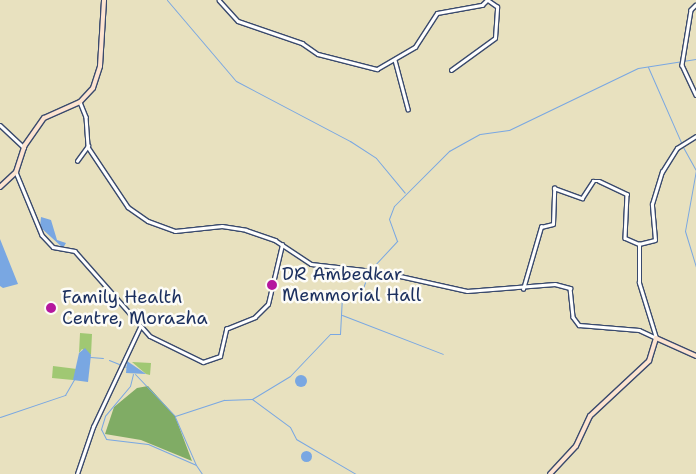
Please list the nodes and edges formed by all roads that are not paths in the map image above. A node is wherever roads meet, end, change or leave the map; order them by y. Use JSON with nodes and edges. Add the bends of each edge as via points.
{"nodes":[{"id":1,"x":104,"y":0,"type":"edge"},
{"id":2,"x":220,"y":0,"type":"edge"},
{"id":3,"x":487,"y":0,"type":"edge"},
{"id":4,"x":696,"y":5,"type":"edge"},
{"id":5,"x":395,"y":60,"type":"junction"},
{"id":6,"x":451,"y":70,"type":"dead end"},
{"id":7,"x":696,"y":95,"type":"edge"},
{"id":8,"x":80,"y":102,"type":"junction"},
{"id":9,"x":408,"y":109,"type":"dead end"},
{"id":10,"x":0,"y":125,"type":"edge"},
{"id":11,"x":696,"y":136,"type":"edge"},
{"id":12,"x":88,"y":146,"type":"junction"},
{"id":13,"x":24,"y":147,"type":"junction"},
{"id":14,"x":77,"y":161,"type":"dead end"},
{"id":15,"x":16,"y":172,"type":"junction"},
{"id":16,"x":0,"y":187,"type":"edge"},
{"id":17,"x":638,"y":244,"type":"junction"},
{"id":18,"x":282,"y":245,"type":"junction"},
{"id":19,"x":522,"y":289,"type":"junction"},
{"id":20,"x":140,"y":327,"type":"junction"},
{"id":21,"x":656,"y":338,"type":"junction"},
{"id":22,"x":695,"y":356,"type":"edge"},
{"id":23,"x":77,"y":474,"type":"edge"},
{"id":24,"x":550,"y":474,"type":"edge"}],
"edges":[{"from":1,"to":8,"type":"main road","via":[[100,66],[93,88]]},
{"from":2,"to":5,"type":"street","via":[[238,21],[302,43],[318,54],[377,69]]},
{"from":3,"to":5,"type":"street","via":[[482,5],[437,13],[415,47]]},
{"from":3,"to":6,"type":"street","via":[[496,7],[495,38]]},
{"from":4,"to":7,"type":"street","via":[[691,10],[682,65]]},
{"from":5,"to":9,"type":"street"},
{"from":8,"to":12,"type":"street","via":[[86,117]]},
{"from":8,"to":13,"type":"main road","via":[[44,118]]},
{"from":10,"to":13,"type":"street"},
{"from":11,"to":17,"type":"street","via":[[677,148],[662,172],[652,204],[655,240]]},
{"from":12,"to":14,"type":"street"},
{"from":12,"to":18,"type":"street","via":[[128,207],[148,221],[176,231],[222,226],[246,230]]},
{"from":13,"to":15,"type":"main road"},
{"from":15,"to":16,"type":"main road"},
{"from":15,"to":20,"type":"street","via":[[42,235],[56,249],[75,251]]},
{"from":17,"to":19,"type":"street","via":[[625,238],[627,194],[599,181],[593,181],[582,198],[554,188],[553,224],[541,227]]},
{"from":17,"to":21,"type":"street","via":[[639,283]]},
{"from":18,"to":19,"type":"street","via":[[311,264],[382,272],[467,291]]},
{"from":18,"to":20,"type":"street","via":[[268,304],[255,317],[226,329],[220,356],[214,362],[202,362]]},
{"from":19,"to":21,"type":"street","via":[[555,284],[570,288],[573,317],[579,324],[639,330]]},
{"from":20,"to":23,"type":"street"},
{"from":21,"to":22,"type":"main road"},
{"from":21,"to":24,"type":"main road","via":[[649,361],[635,370],[590,416],[576,446]]}]}
